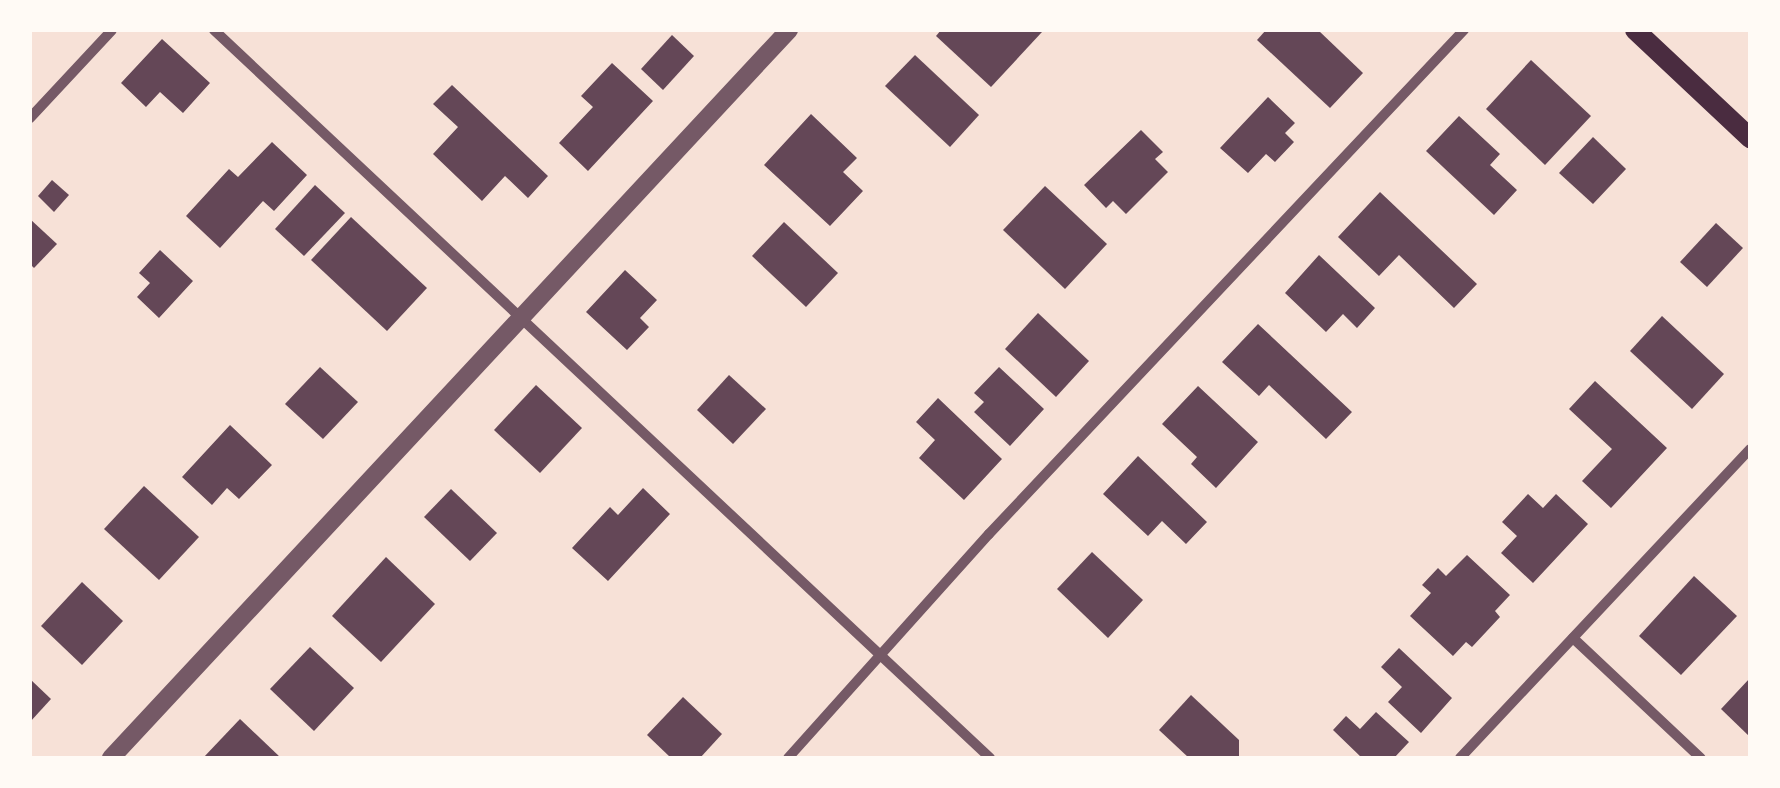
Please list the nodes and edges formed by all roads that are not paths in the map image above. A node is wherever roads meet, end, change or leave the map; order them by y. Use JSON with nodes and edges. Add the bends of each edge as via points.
{"nodes":[{"id":1,"x":112,"y":30,"type":"edge"},
{"id":2,"x":214,"y":30,"type":"edge"},
{"id":3,"x":789,"y":30,"type":"edge"},
{"id":4,"x":1464,"y":30,"type":"edge"},
{"id":5,"x":1635,"y":30,"type":"edge"},
{"id":6,"x":30,"y":118,"type":"edge"},
{"id":7,"x":1750,"y":138,"type":"edge"},
{"id":8,"x":521,"y":316,"type":"junction"},
{"id":9,"x":1750,"y":449,"type":"edge"},
{"id":10,"x":1573,"y":638,"type":"junction"},
{"id":11,"x":881,"y":658,"type":"junction"},
{"id":12,"x":111,"y":758,"type":"edge"},
{"id":13,"x":788,"y":758,"type":"edge"},
{"id":14,"x":990,"y":758,"type":"edge"},
{"id":15,"x":1460,"y":758,"type":"edge"},
{"id":16,"x":1701,"y":758,"type":"edge"}],
"edges":[{"from":1,"to":6,"type":"street"},
{"from":2,"to":8,"type":"street"},
{"from":3,"to":8,"type":"street"},
{"from":4,"to":11,"type":"street","via":[[989,534]]},
{"from":5,"to":7,"type":"main road"},
{"from":8,"to":11,"type":"street"},
{"from":8,"to":12,"type":"street"},
{"from":9,"to":10,"type":"street"},
{"from":10,"to":15,"type":"street"},
{"from":10,"to":16,"type":"street"},
{"from":11,"to":13,"type":"street"},
{"from":11,"to":14,"type":"street"}]}
